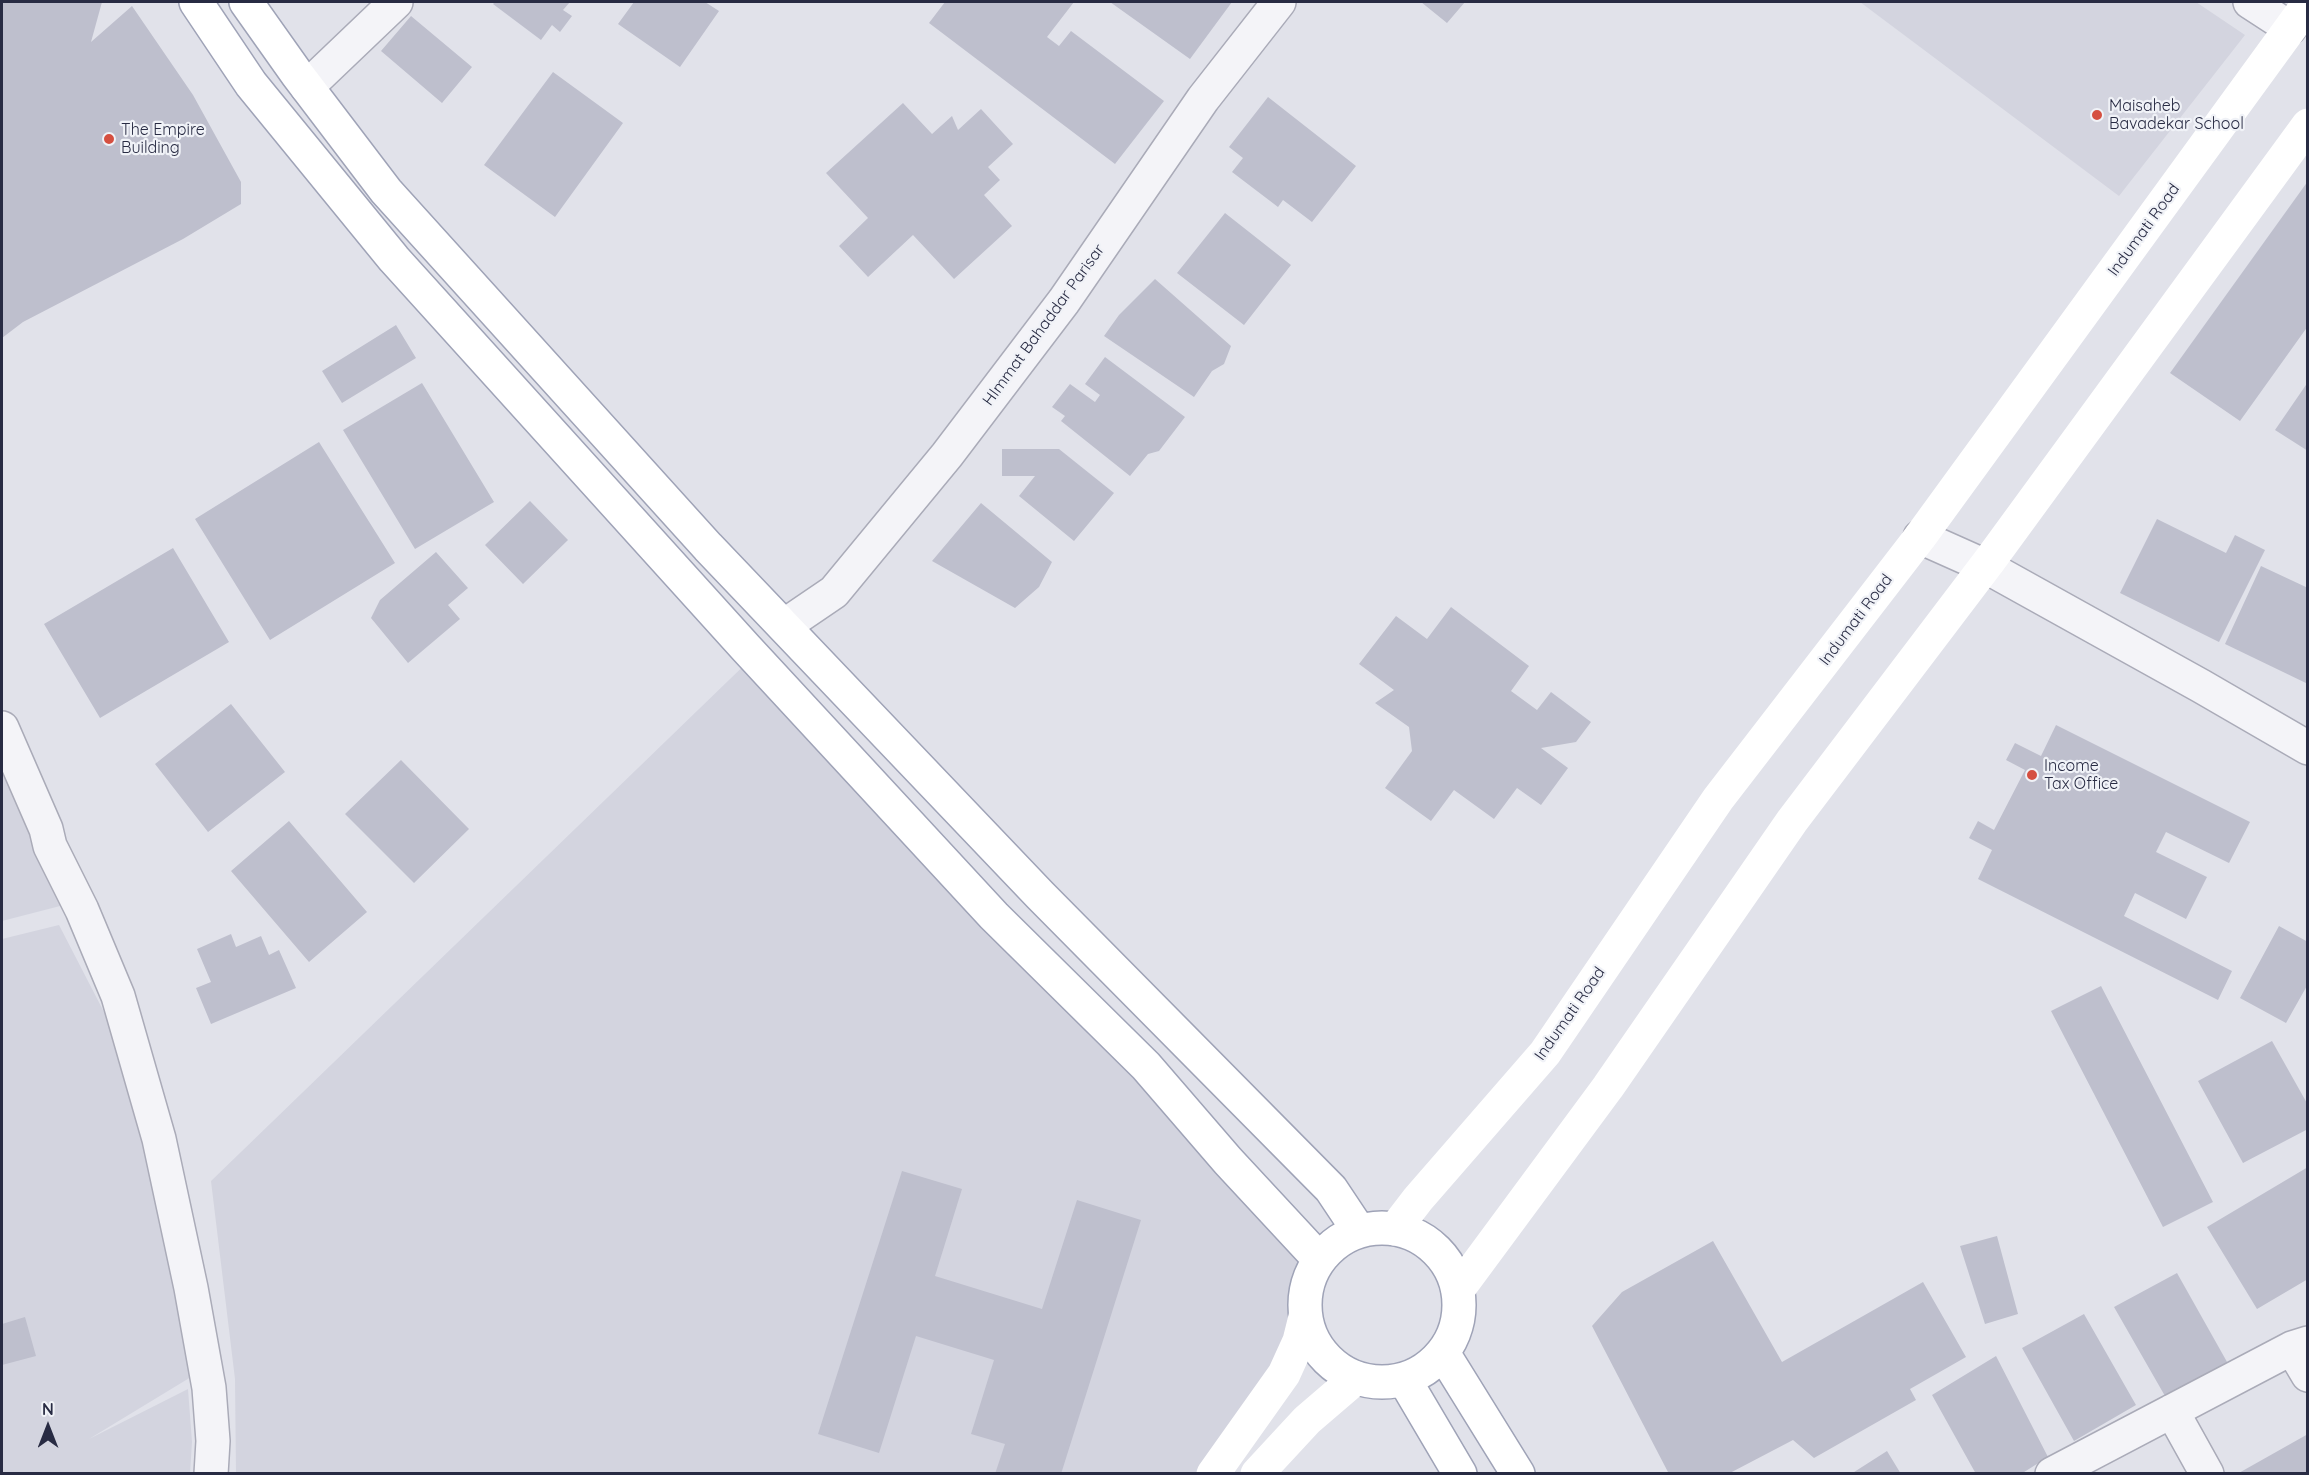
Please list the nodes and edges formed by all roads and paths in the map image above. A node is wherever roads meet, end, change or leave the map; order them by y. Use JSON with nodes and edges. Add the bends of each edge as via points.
{"nodes":[{"id":1,"x":196,"y":2,"type":"edge"},
{"id":2,"x":246,"y":2,"type":"edge"},
{"id":3,"x":396,"y":2,"type":"edge"},
{"id":4,"x":1279,"y":2,"type":"edge"},
{"id":5,"x":2250,"y":2,"type":"edge"},
{"id":6,"x":2299,"y":16,"type":"edge"},
{"id":7,"x":307,"y":87,"type":"junction"},
{"id":8,"x":2307,"y":125,"type":"edge"},
{"id":9,"x":1920,"y":537,"type":"junction"},
{"id":10,"x":1986,"y":566,"type":"junction"},
{"id":11,"x":784,"y":626,"type":"junction"},
{"id":12,"x":2,"y":728,"type":"edge"},
{"id":13,"x":2307,"y":748,"type":"edge"},
{"id":14,"x":1395,"y":1229,"type":"junction"},
{"id":15,"x":1359,"y":1231,"type":"junction"},
{"id":16,"x":1319,"y":1259,"type":"junction"},
{"id":17,"x":1458,"y":1290,"type":"junction"},
{"id":18,"x":1305,"y":1317,"type":"junction"},
{"id":19,"x":1443,"y":1353,"type":"junction"},
{"id":20,"x":2302,"y":1355,"type":"edge"},
{"id":21,"x":1356,"y":1378,"type":"junction"},
{"id":22,"x":1404,"y":1379,"type":"junction"},
{"id":23,"x":2172,"y":1411,"type":"junction"},
{"id":24,"x":2090,"y":1465,"type":"edge"},
{"id":25,"x":211,"y":1473,"type":"edge"},
{"id":26,"x":1213,"y":1473,"type":"edge"},
{"id":27,"x":1257,"y":1473,"type":"edge"},
{"id":28,"x":1460,"y":1473,"type":"edge"},
{"id":29,"x":1518,"y":1473,"type":"edge"},
{"id":30,"x":2052,"y":1473,"type":"edge"},
{"id":31,"x":2207,"y":1473,"type":"edge"}],
"edges":[{"from":1,"to":16,"type":"main road","via":[[251,84],[394,259],[794,700],[994,916],[1146,1066]]},
{"from":2,"to":7,"type":"main road"},
{"from":3,"to":7,"type":"street"},
{"from":4,"to":11,"type":"street","name":"HImmat Bahaddar Parisar","via":[[1203,99],[1064,301],[947,455],[834,592]]},
{"from":5,"to":6,"type":"street"},
{"from":6,"to":9,"type":"main road","name":"Indumati Road"},
{"from":7,"to":11,"type":"main road","via":[[386,191]]},
{"from":8,"to":10,"type":"main road"},
{"from":9,"to":10,"type":"street"},
{"from":9,"to":14,"type":"main road","name":"Indumati Road","via":[[1718,800],[1545,1053]]},
{"from":10,"to":13,"type":"street"},
{"from":10,"to":17,"type":"main road","via":[[1792,820],[1608,1087]]},
{"from":11,"to":15,"type":"main road","via":[[1040,895],[1331,1189]]},
{"from":12,"to":25,"type":"street","via":[[118,996],[159,1139],[209,1388]]},
{"from":14,"to":15,"type":"main road"},
{"from":14,"to":17,"type":"main road","via":[[1424,1240],[1446,1262]]},
{"from":15,"to":16,"type":"main road","via":[[1333,1245]]},
{"from":16,"to":18,"type":"main road","via":[[1305,1290]]},
{"from":17,"to":19,"type":"main road","via":[[1459,1319]]},
{"from":18,"to":21,"type":"main road","via":[[1314,1343],[1331,1364]]},
{"from":18,"to":26,"type":"main road","via":[[1284,1374]]},
{"from":19,"to":22,"type":"main road","via":[[1426,1369]]},
{"from":19,"to":29,"type":"main road"},
{"from":20,"to":23,"type":"street"},
{"from":21,"to":22,"type":"main road","via":[[1380,1383]]},
{"from":21,"to":27,"type":"main road"},
{"from":22,"to":28,"type":"main road"},
{"from":23,"to":24,"type":"street"},
{"from":23,"to":31,"type":"street"},
{"from":24,"to":30,"type":"street"}]}
